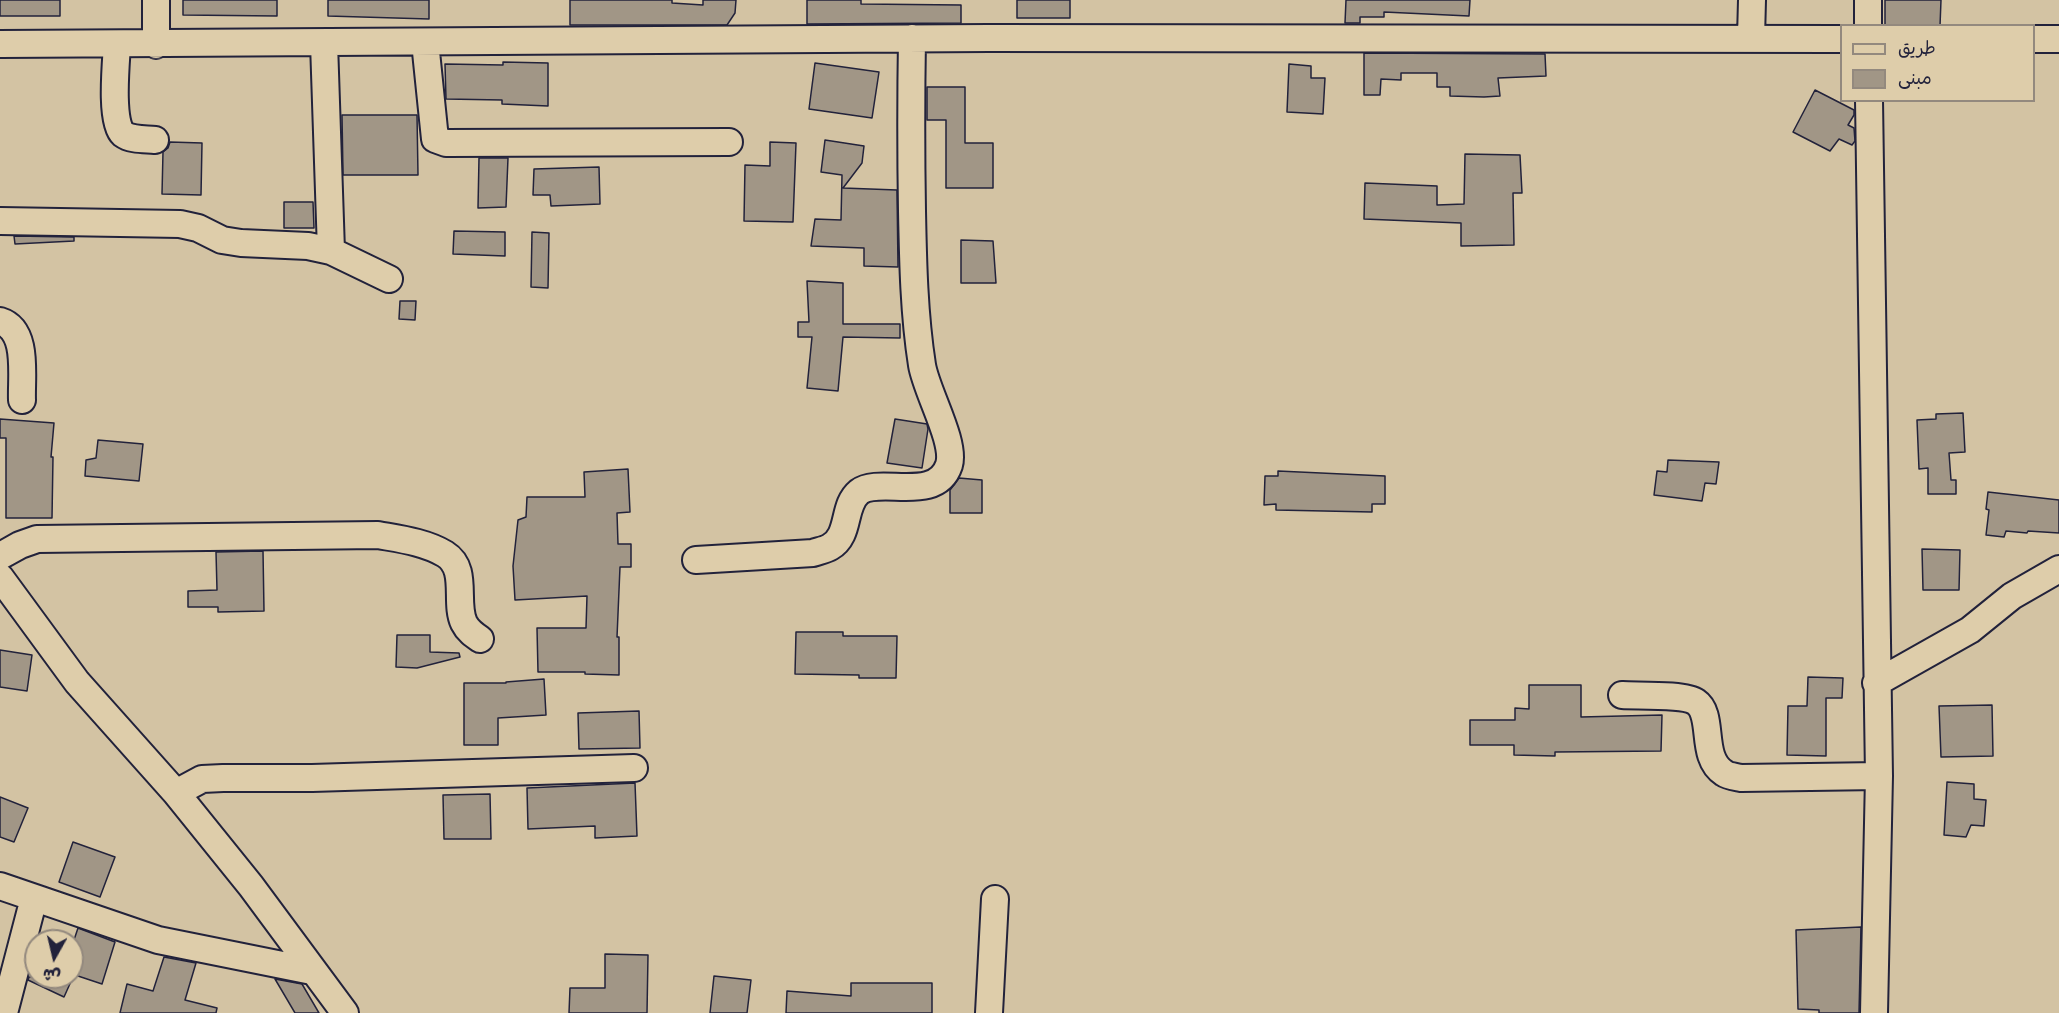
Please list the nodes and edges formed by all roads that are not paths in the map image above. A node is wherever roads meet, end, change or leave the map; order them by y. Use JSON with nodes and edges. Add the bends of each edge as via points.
{"nodes":[{"id":1,"x":156,"y":0,"type":"edge"},
{"id":2,"x":1752,"y":0,"type":"edge"},
{"id":3,"x":1868,"y":0,"type":"edge"},
{"id":4,"x":1868,"y":24,"type":"edge"},
{"id":5,"x":912,"y":38,"type":"junction"},
{"id":6,"x":1751,"y":38,"type":"junction"},
{"id":7,"x":1840,"y":39,"type":"edge"},
{"id":8,"x":2035,"y":39,"type":"edge"},
{"id":9,"x":2059,"y":39,"type":"edge"},
{"id":10,"x":425,"y":42,"type":"junction"},
{"id":11,"x":324,"y":43,"type":"junction"},
{"id":12,"x":0,"y":44,"type":"edge"},
{"id":13,"x":117,"y":45,"type":"junction"},
{"id":14,"x":156,"y":45,"type":"junction"},
{"id":15,"x":1869,"y":102,"type":"edge"},
{"id":16,"x":155,"y":140,"type":"dead end"},
{"id":17,"x":729,"y":142,"type":"dead end"},
{"id":18,"x":0,"y":221,"type":"edge"},
{"id":19,"x":331,"y":251,"type":"junction"},
{"id":20,"x":389,"y":279,"type":"dead end"},
{"id":21,"x":0,"y":321,"type":"edge"},
{"id":22,"x":22,"y":400,"type":"dead end"},
{"id":23,"x":0,"y":556,"type":"edge"},
{"id":24,"x":696,"y":560,"type":"dead end"},
{"id":25,"x":2059,"y":569,"type":"edge"},
{"id":26,"x":0,"y":577,"type":"edge"},
{"id":27,"x":480,"y":639,"type":"dead end"},
{"id":28,"x":1876,"y":683,"type":"junction"},
{"id":29,"x":1622,"y":696,"type":"dead end"},
{"id":30,"x":634,"y":768,"type":"dead end"},
{"id":31,"x":1879,"y":776,"type":"junction"},
{"id":32,"x":176,"y":793,"type":"junction"},
{"id":33,"x":0,"y":886,"type":"edge"},
{"id":34,"x":34,"y":898,"type":"junction"},
{"id":35,"x":995,"y":899,"type":"dead end"},
{"id":36,"x":312,"y":970,"type":"junction"},
{"id":37,"x":4,"y":1013,"type":"edge"},
{"id":38,"x":345,"y":1013,"type":"edge"},
{"id":39,"x":989,"y":1013,"type":"edge"},
{"id":40,"x":1874,"y":1013,"type":"edge"}],
"edges":[{"from":1,"to":14,"type":"street"},
{"from":2,"to":6,"type":"street"},
{"from":3,"to":4,"type":"street"},
{"from":5,"to":6,"type":"street"},
{"from":5,"to":10,"type":"street"},
{"from":5,"to":24,"type":"street","via":[[913,284],[922,367],[949,444],[949,465],[939,479],[924,487],[859,492],[851,504],[844,532],[831,546],[813,553]]},
{"from":6,"to":7,"type":"street"},
{"from":8,"to":9,"type":"street"},
{"from":10,"to":11,"type":"street"},
{"from":10,"to":17,"type":"street","via":[[435,139],[446,143]]},
{"from":11,"to":14,"type":"street"},
{"from":11,"to":19,"type":"street"},
{"from":12,"to":13,"type":"street"},
{"from":13,"to":14,"type":"street"},
{"from":13,"to":16,"type":"street","via":[[116,105],[120,132],[128,137]]},
{"from":15,"to":28,"type":"street"},
{"from":18,"to":19,"type":"street","via":[[180,224],[222,240]]},
{"from":19,"to":20,"type":"street"},
{"from":21,"to":22,"type":"street","via":[[16,331],[21,347]]},
{"from":23,"to":27,"type":"street","via":[[37,539],[378,535],[413,541],[446,555],[454,564],[463,621]]},
{"from":25,"to":28,"type":"street","via":[[2012,596],[1970,630]]},
{"from":26,"to":32,"type":"street","via":[[77,682]]},
{"from":28,"to":31,"type":"street"},
{"from":29,"to":31,"type":"street","via":[[1685,698],[1696,702],[1703,711],[1712,762],[1725,774],[1741,778]]},
{"from":30,"to":32,"type":"street","via":[[202,779]]},
{"from":31,"to":40,"type":"street"},
{"from":32,"to":36,"type":"street"},
{"from":33,"to":34,"type":"street"},
{"from":34,"to":36,"type":"street","via":[[158,940]]},
{"from":34,"to":37,"type":"street"},
{"from":35,"to":39,"type":"street"},
{"from":36,"to":38,"type":"street"}]}
